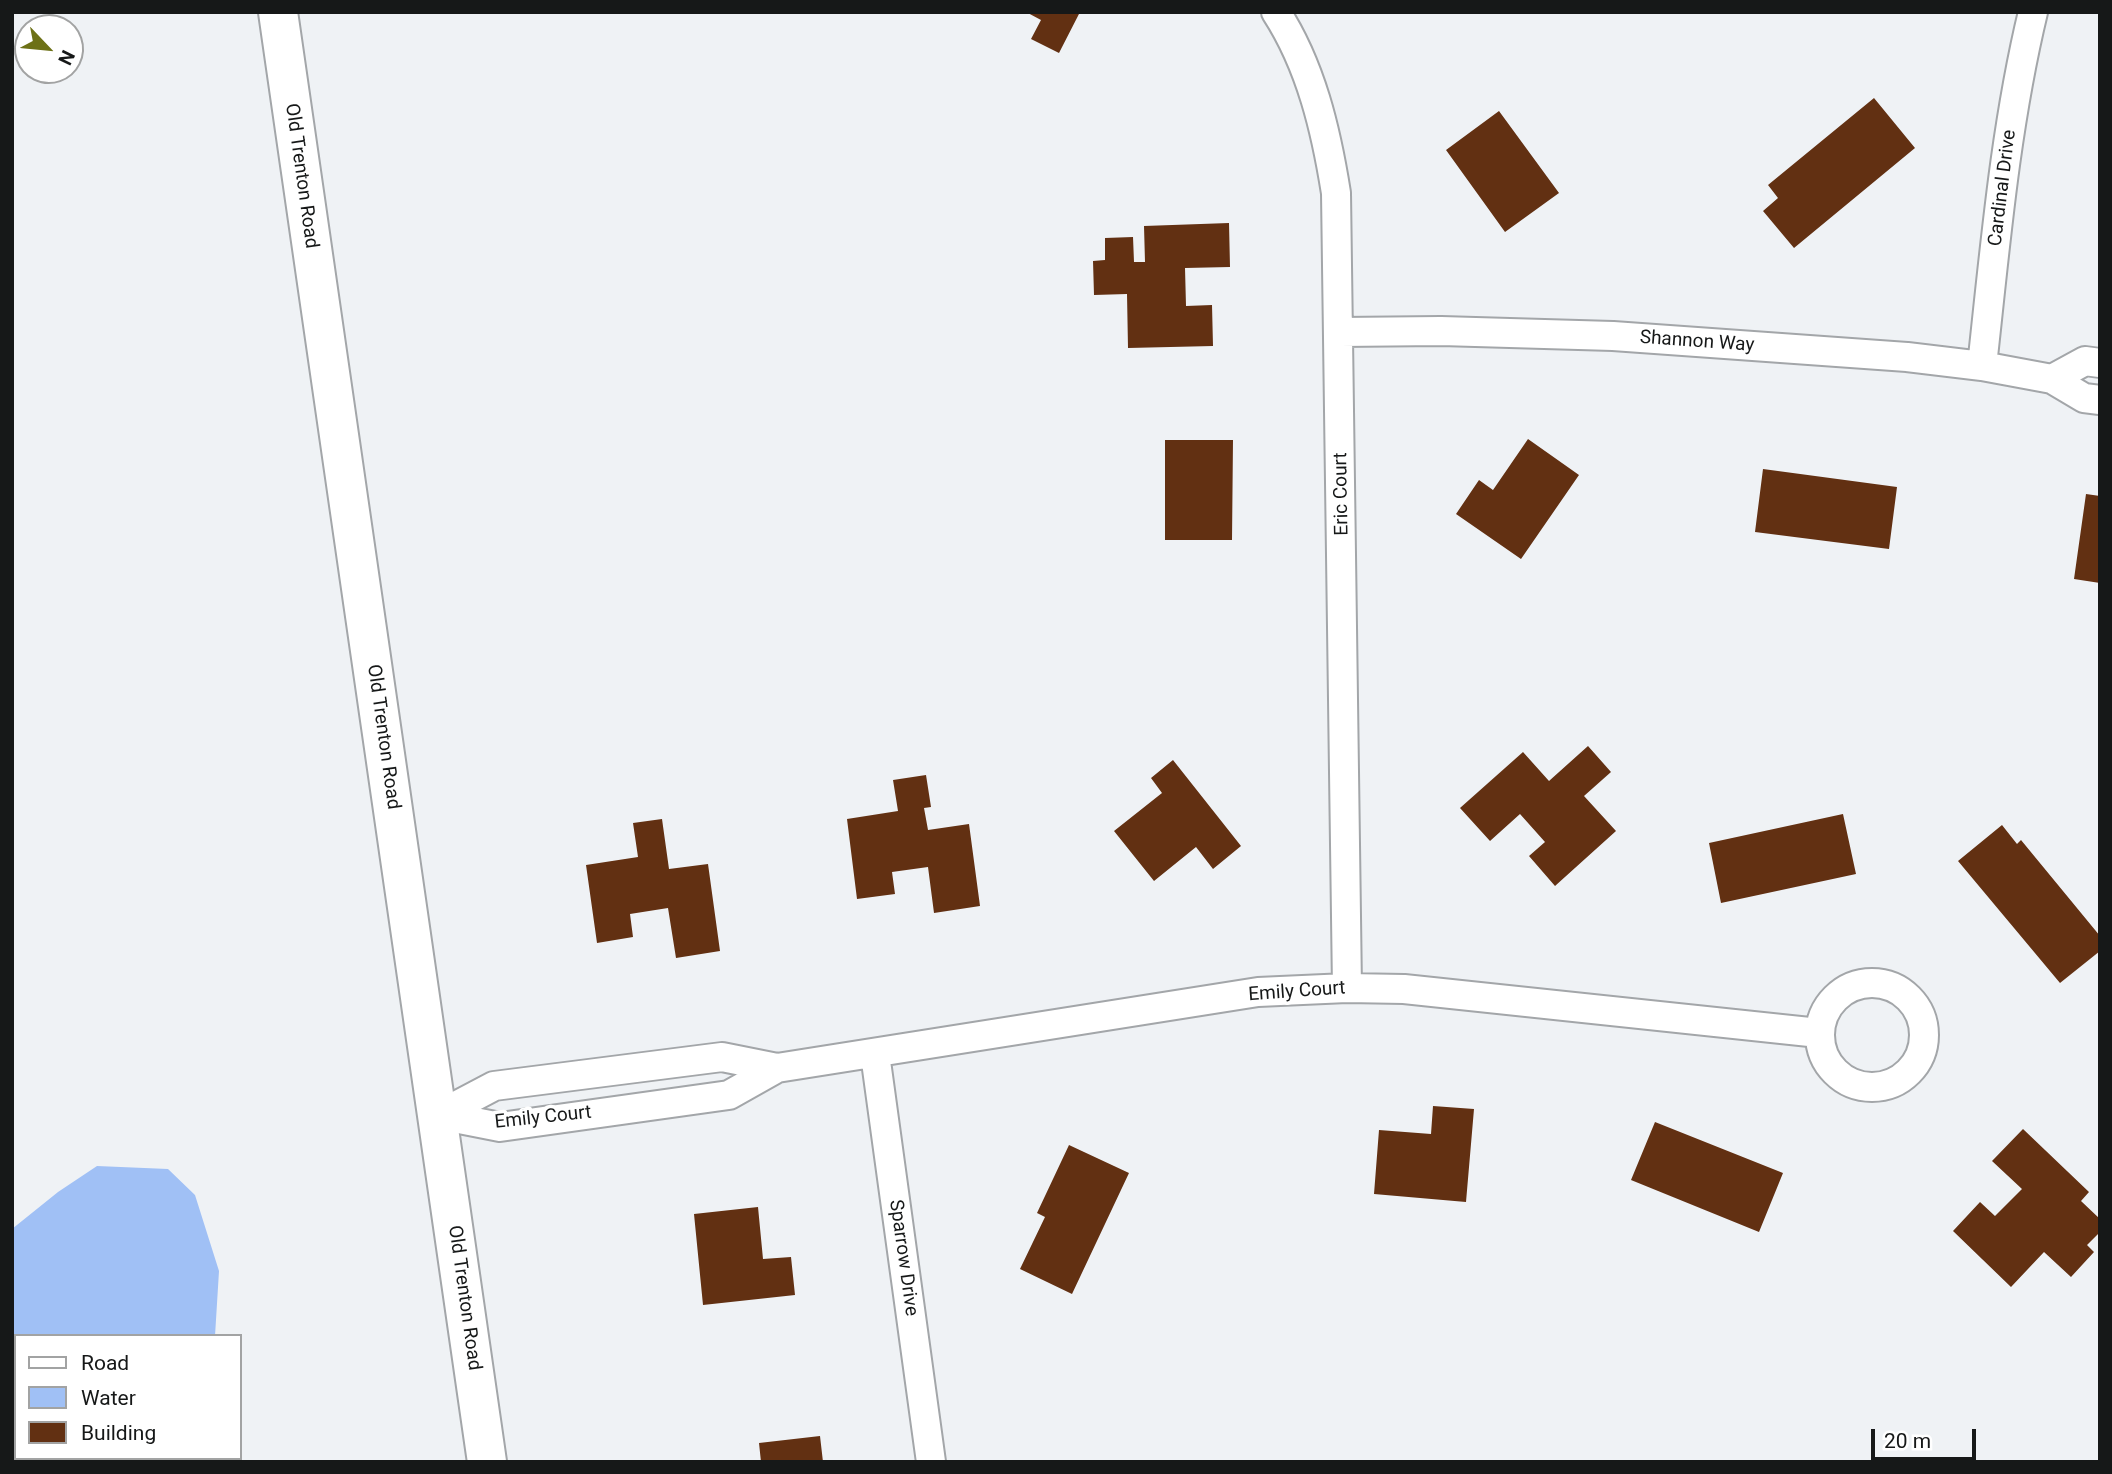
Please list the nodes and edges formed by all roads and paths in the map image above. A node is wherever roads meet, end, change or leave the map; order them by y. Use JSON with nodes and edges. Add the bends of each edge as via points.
{"nodes":[{"id":1,"x":278,"y":12,"type":"edge"},
{"id":2,"x":1276,"y":12,"type":"edge"},
{"id":3,"x":2032,"y":12,"type":"edge"},
{"id":4,"x":1340,"y":332,"type":"junction"},
{"id":5,"x":2100,"y":363,"type":"edge"},
{"id":6,"x":1982,"y":366,"type":"junction"},
{"id":7,"x":2052,"y":379,"type":"junction"},
{"id":8,"x":2100,"y":400,"type":"edge"},
{"id":9,"x":1347,"y":988,"type":"junction"},
{"id":10,"x":1819,"y":1033,"type":"dead end"},
{"id":11,"x":876,"y":1054,"type":"junction"},
{"id":12,"x":777,"y":1068,"type":"junction"},
{"id":13,"x":439,"y":1115,"type":"junction"},
{"id":14,"x":487,"y":1462,"type":"edge"},
{"id":15,"x":931,"y":1462,"type":"edge"}],
"edges":[{"from":1,"to":13,"type":"main road","name":"Old Trenton Road"},
{"from":2,"to":4,"type":"street","name":"Eric Court","via":[[1310,80],[1328,140],[1336,192]]},
{"from":3,"to":6,"type":"street","name":"Cardinal Drive","via":[[2001,192]]},
{"from":4,"to":6,"type":"street","name":"Shannon Way","via":[[1613,336]]},
{"from":4,"to":9,"type":"street","name":"Eric Court"},
{"from":5,"to":7,"type":"street","via":[[2085,361]]},
{"from":6,"to":7,"type":"street","name":"Shannon Way"},
{"from":7,"to":8,"type":"street","name":"Shannon Way","via":[[2084,398]]},
{"from":9,"to":10,"type":"street","name":"Emily Court","via":[[1404,989]]},
{"from":9,"to":11,"type":"street","name":"Emily Court","via":[[1258,992]]},
{"from":11,"to":12,"type":"street","name":"Emily Court"},
{"from":11,"to":15,"type":"street","name":"Sparrow Drive"},
{"from":12,"to":13,"type":"street","name":"Emily Court","via":[[722,1057],[494,1086]]},
{"from":12,"to":13,"type":"street","name":"Emily Court","via":[[729,1095],[716,1097],[500,1127]]},
{"from":13,"to":14,"type":"main road","name":"Old Trenton Road"}]}
